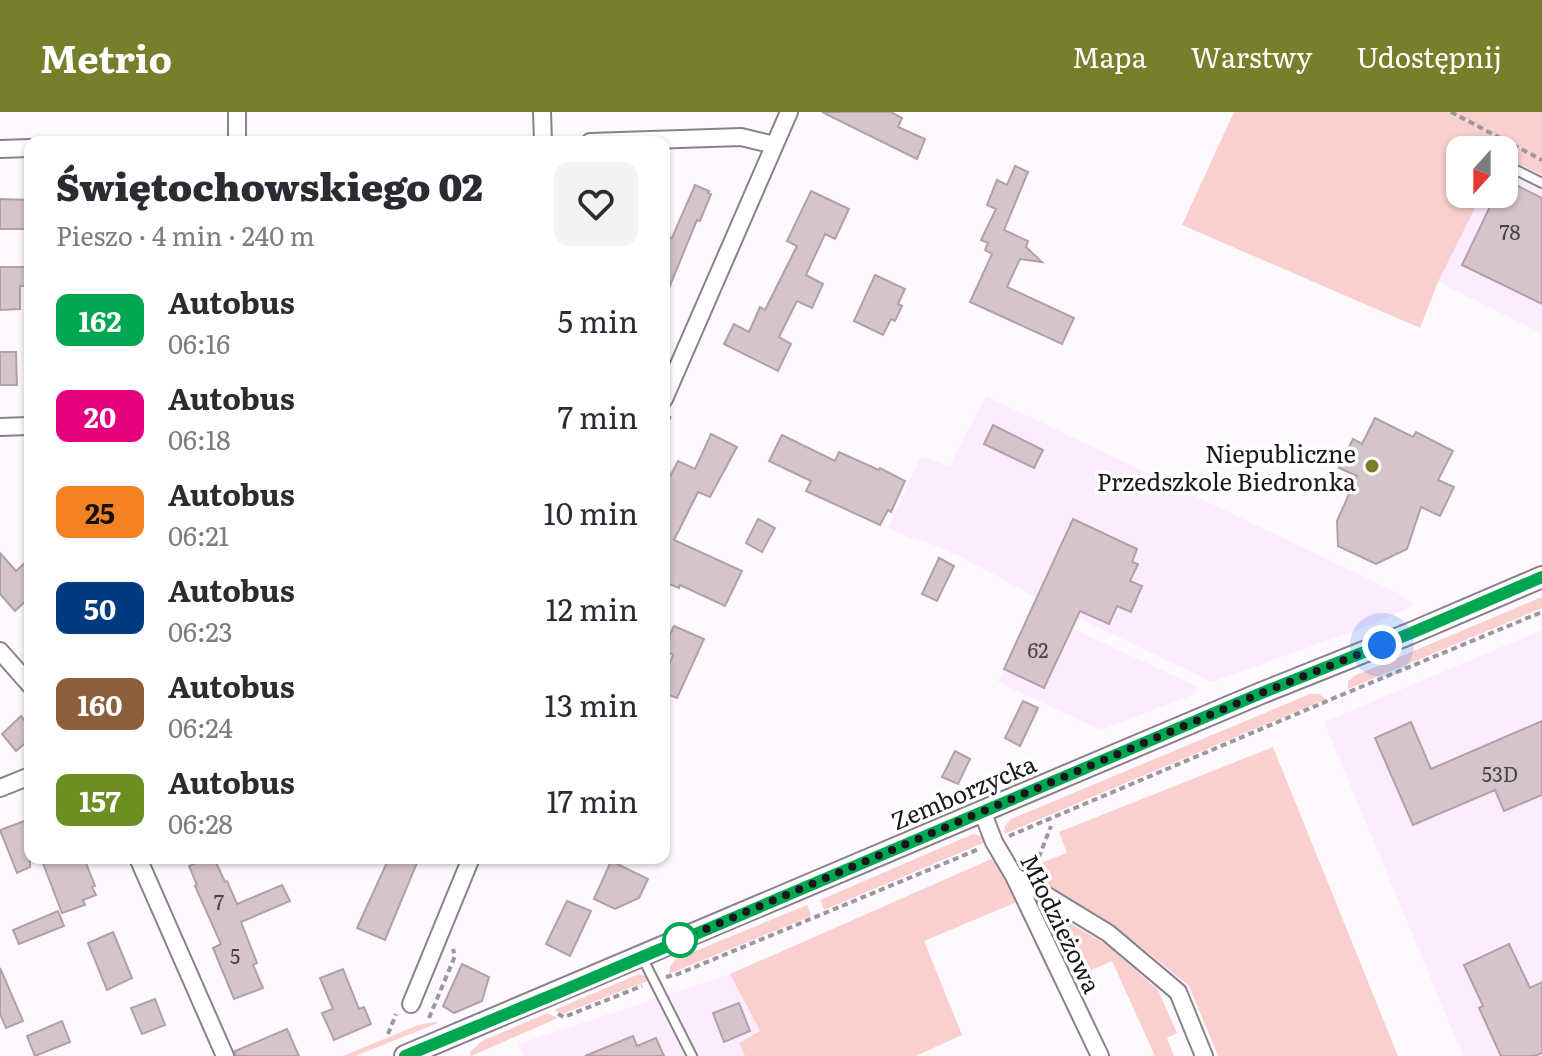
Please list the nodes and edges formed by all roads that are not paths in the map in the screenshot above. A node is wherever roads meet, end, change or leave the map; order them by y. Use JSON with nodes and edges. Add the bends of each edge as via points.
{"nodes":[{"id":1,"x":237,"y":112,"type":"edge"},
{"id":2,"x":542,"y":112,"type":"edge"},
{"id":3,"x":789,"y":112,"type":"edge"},
{"id":4,"x":237,"y":136,"type":"edge"},
{"id":5,"x":543,"y":136,"type":"edge"},
{"id":6,"x":670,"y":139,"type":"edge"},
{"id":7,"x":774,"y":145,"type":"junction"},
{"id":8,"x":24,"y":148,"type":"edge"},
{"id":9,"x":0,"y":149,"type":"edge"},
{"id":10,"x":1518,"y":171,"type":"edge"},
{"id":11,"x":1542,"y":183,"type":"edge"},
{"id":12,"x":670,"y":385,"type":"edge"},
{"id":13,"x":24,"y":426,"type":"edge"},
{"id":14,"x":0,"y":427,"type":"edge"},
{"id":15,"x":1542,"y":577,"type":"edge"},
{"id":16,"x":0,"y":651,"type":"edge"},
{"id":17,"x":24,"y":678,"type":"edge"},
{"id":18,"x":24,"y":778,"type":"edge"},
{"id":19,"x":0,"y":788,"type":"edge"},
{"id":20,"x":982,"y":811,"type":"junction"},
{"id":21,"x":143,"y":864,"type":"edge"},
{"id":22,"x":469,"y":864,"type":"edge"},
{"id":23,"x":1021,"y":880,"type":"junction"},
{"id":24,"x":642,"y":957,"type":"junction"},
{"id":25,"x":411,"y":1004,"type":"dead end"},
{"id":26,"x":225,"y":1056,"type":"edge"},
{"id":27,"x":405,"y":1056,"type":"edge"},
{"id":28,"x":692,"y":1056,"type":"edge"},
{"id":29,"x":1100,"y":1056,"type":"edge"},
{"id":30,"x":1204,"y":1056,"type":"edge"}],
"edges":[{"from":1,"to":4,"type":"street"},
{"from":2,"to":5,"type":"street"},
{"from":3,"to":7,"type":"street"},
{"from":6,"to":7,"type":"street","via":[[741,137]]},
{"from":7,"to":12,"type":"street"},
{"from":8,"to":9,"type":"street"},
{"from":10,"to":11,"type":"lane"},
{"from":13,"to":14,"type":"street"},
{"from":15,"to":20,"type":"street","name":"Zemborzycka"},
{"from":16,"to":17,"type":"street"},
{"from":18,"to":19,"type":"street"},
{"from":20,"to":23,"type":"street","name":"Młodzieżowa","via":[[994,842]]},
{"from":20,"to":24,"type":"street","name":"Zemborzycka"},
{"from":21,"to":26,"type":"street"},
{"from":22,"to":25,"type":"street"},
{"from":23,"to":29,"type":"street","name":"Młodzieżowa"},
{"from":23,"to":30,"type":"street","via":[[1108,933],[1178,992]]},
{"from":24,"to":27,"type":"street","name":"Zemborzycka"},
{"from":24,"to":28,"type":"lane"}]}
